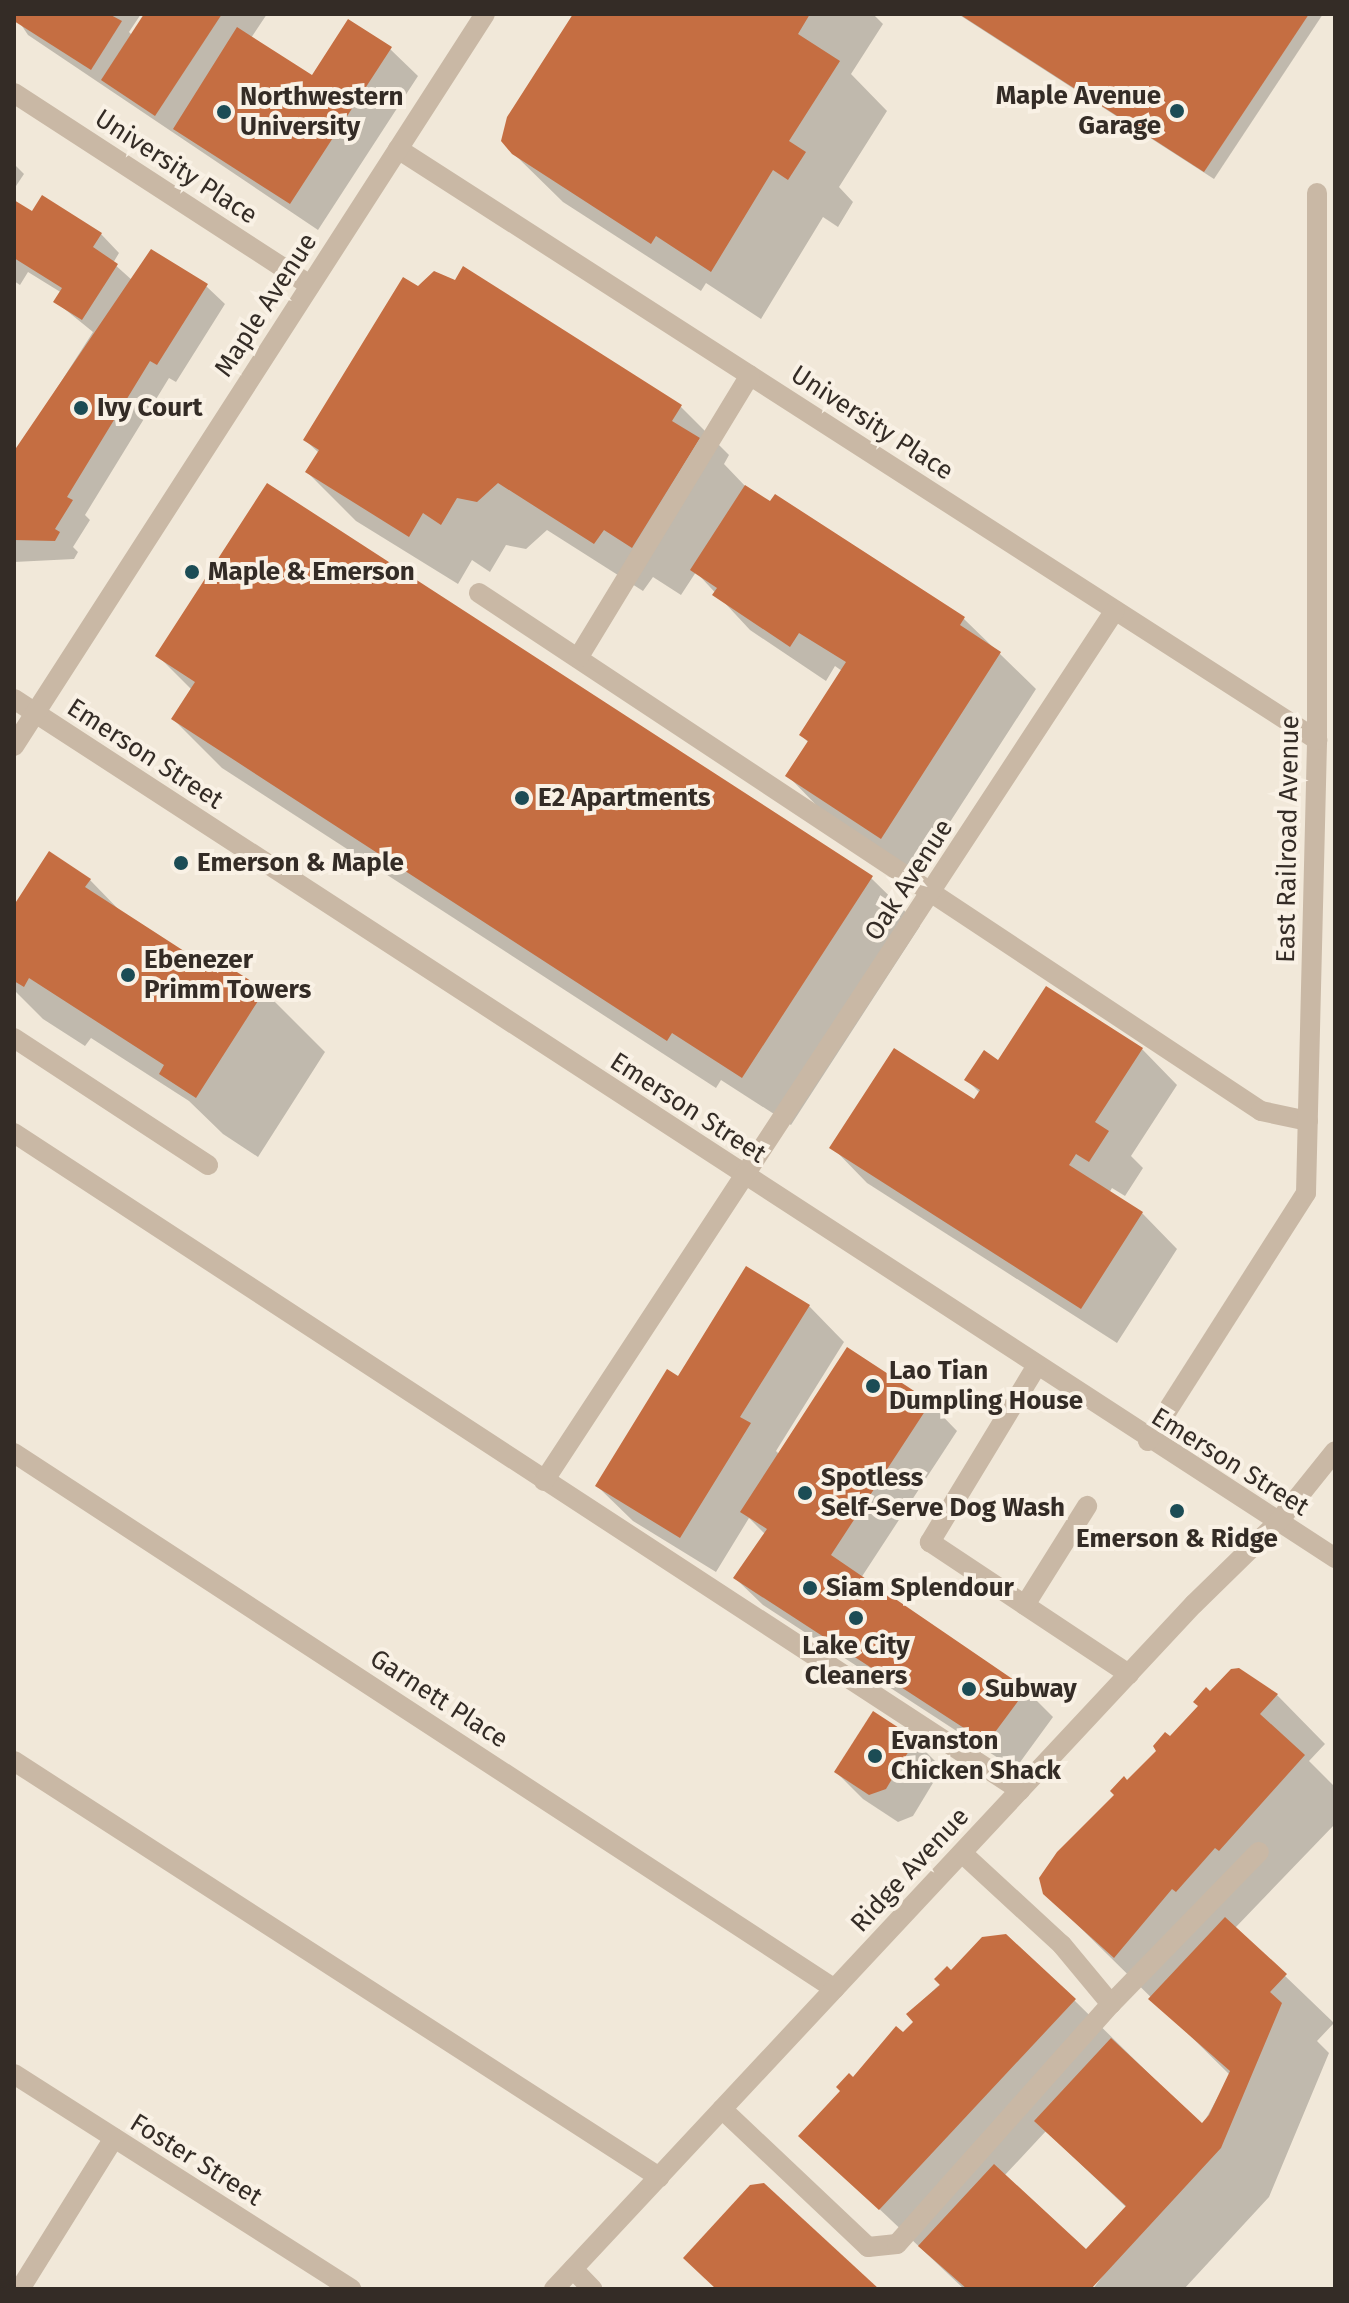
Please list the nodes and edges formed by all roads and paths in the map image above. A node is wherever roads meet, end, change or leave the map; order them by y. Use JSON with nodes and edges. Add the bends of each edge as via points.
{"nodes":[{"id":1,"x":485,"y":14,"type":"edge"},
{"id":2,"x":14,"y":93,"type":"edge"},
{"id":3,"x":398,"y":149,"type":"junction"},
{"id":4,"x":1317,"y":193,"type":"dead end"},
{"id":5,"x":310,"y":285,"type":"junction"},
{"id":6,"x":750,"y":375,"type":"junction"},
{"id":7,"x":479,"y":593,"type":"dead end"},
{"id":8,"x":1115,"y":610,"type":"junction"},
{"id":9,"x":578,"y":658,"type":"junction"},
{"id":10,"x":14,"y":699,"type":"edge"},
{"id":11,"x":36,"y":713,"type":"junction"},
{"id":12,"x":1317,"y":740,"type":"junction"},
{"id":13,"x":14,"y":746,"type":"edge"},
{"id":14,"x":931,"y":892,"type":"junction"},
{"id":15,"x":14,"y":1038,"type":"edge"},
{"id":16,"x":1308,"y":1121,"type":"junction"},
{"id":17,"x":14,"y":1133,"type":"edge"},
{"id":18,"x":208,"y":1165,"type":"dead end"},
{"id":19,"x":746,"y":1178,"type":"junction"},
{"id":20,"x":1036,"y":1367,"type":"junction"},
{"id":21,"x":1148,"y":1441,"type":"junction"},
{"id":22,"x":1335,"y":1451,"type":"edge"},
{"id":23,"x":14,"y":1453,"type":"edge"},
{"id":24,"x":544,"y":1481,"type":"junction"},
{"id":25,"x":1087,"y":1506,"type":"dead end"},
{"id":26,"x":1278,"y":1522,"type":"junction"},
{"id":27,"x":1335,"y":1558,"type":"edge"},
{"id":28,"x":1025,"y":1605,"type":"junction"},
{"id":29,"x":1129,"y":1674,"type":"junction"},
{"id":30,"x":14,"y":1761,"type":"edge"},
{"id":31,"x":1020,"y":1790,"type":"junction"},
{"id":32,"x":1259,"y":1852,"type":"dead end"},
{"id":33,"x":962,"y":1853,"type":"junction"},
{"id":34,"x":835,"y":1989,"type":"junction"},
{"id":35,"x":1111,"y":2004,"type":"junction"},
{"id":36,"x":14,"y":2074,"type":"edge"},
{"id":37,"x":722,"y":2109,"type":"junction"},
{"id":38,"x":114,"y":2138,"type":"junction"},
{"id":39,"x":659,"y":2177,"type":"junction"},
{"id":40,"x":573,"y":2269,"type":"junction"},
{"id":41,"x":20,"y":2289,"type":"edge"},
{"id":42,"x":351,"y":2289,"type":"edge"},
{"id":43,"x":554,"y":2289,"type":"edge"},
{"id":44,"x":592,"y":2289,"type":"edge"}],
"edges":[{"from":1,"to":3,"type":"street","name":"Maple Avenue"},
{"from":2,"to":5,"type":"street","name":"University Place"},
{"from":3,"to":5,"type":"street","name":"Maple Avenue"},
{"from":3,"to":6,"type":"street","name":"University Place"},
{"from":4,"to":12,"type":"street","name":"East Railroad Avenue"},
{"from":5,"to":11,"type":"street","name":"Maple Avenue"},
{"from":6,"to":8,"type":"street","name":"University Place"},
{"from":6,"to":9,"type":"street"},
{"from":7,"to":9,"type":"street"},
{"from":8,"to":12,"type":"street","name":"University Place"},
{"from":8,"to":14,"type":"street","name":"Oak Avenue"},
{"from":9,"to":14,"type":"street"},
{"from":10,"to":11,"type":"street","name":"Emerson Street"},
{"from":11,"to":13,"type":"street","name":"Maple Avenue"},
{"from":11,"to":19,"type":"street","name":"Emerson Street"},
{"from":12,"to":16,"type":"street","name":"East Railroad Avenue"},
{"from":14,"to":16,"type":"street","via":[[1261,1111]]},
{"from":14,"to":19,"type":"street","name":"Oak Avenue"},
{"from":15,"to":18,"type":"street"},
{"from":16,"to":21,"type":"street","name":"East Railroad Avenue","via":[[1306,1193]]},
{"from":17,"to":24,"type":"street"},
{"from":19,"to":20,"type":"street","name":"Emerson Street"},
{"from":19,"to":24,"type":"street","name":"Oak Avenue"},
{"from":20,"to":21,"type":"street","name":"Emerson Street"},
{"from":20,"to":28,"type":"street","via":[[930,1542]]},
{"from":21,"to":26,"type":"street","name":"Emerson Street"},
{"from":22,"to":26,"type":"street","name":"Ridge Avenue"},
{"from":23,"to":34,"type":"street","name":"Garnett Place"},
{"from":24,"to":31,"type":"street"},
{"from":25,"to":28,"type":"street"},
{"from":26,"to":27,"type":"street","name":"Emerson Street"},
{"from":26,"to":29,"type":"street","name":"Ridge Avenue"},
{"from":28,"to":29,"type":"street"},
{"from":29,"to":31,"type":"street","name":"Ridge Avenue"},
{"from":30,"to":39,"type":"street"},
{"from":31,"to":33,"type":"street","name":"Ridge Avenue"},
{"from":32,"to":35,"type":"street"},
{"from":33,"to":34,"type":"street","name":"Ridge Avenue"},
{"from":33,"to":35,"type":"street","via":[[1062,1945]]},
{"from":34,"to":37,"type":"street","name":"Ridge Avenue"},
{"from":35,"to":37,"type":"street","via":[[897,2244],[868,2247]]},
{"from":36,"to":38,"type":"street","name":"Foster Street"},
{"from":37,"to":39,"type":"street","name":"Ridge Avenue"},
{"from":38,"to":41,"type":"street"},
{"from":38,"to":42,"type":"street","name":"Foster Street"},
{"from":39,"to":40,"type":"street","name":"Ridge Avenue"},
{"from":40,"to":43,"type":"street","name":"Ridge Avenue"},
{"from":40,"to":44,"type":"street"}]}
